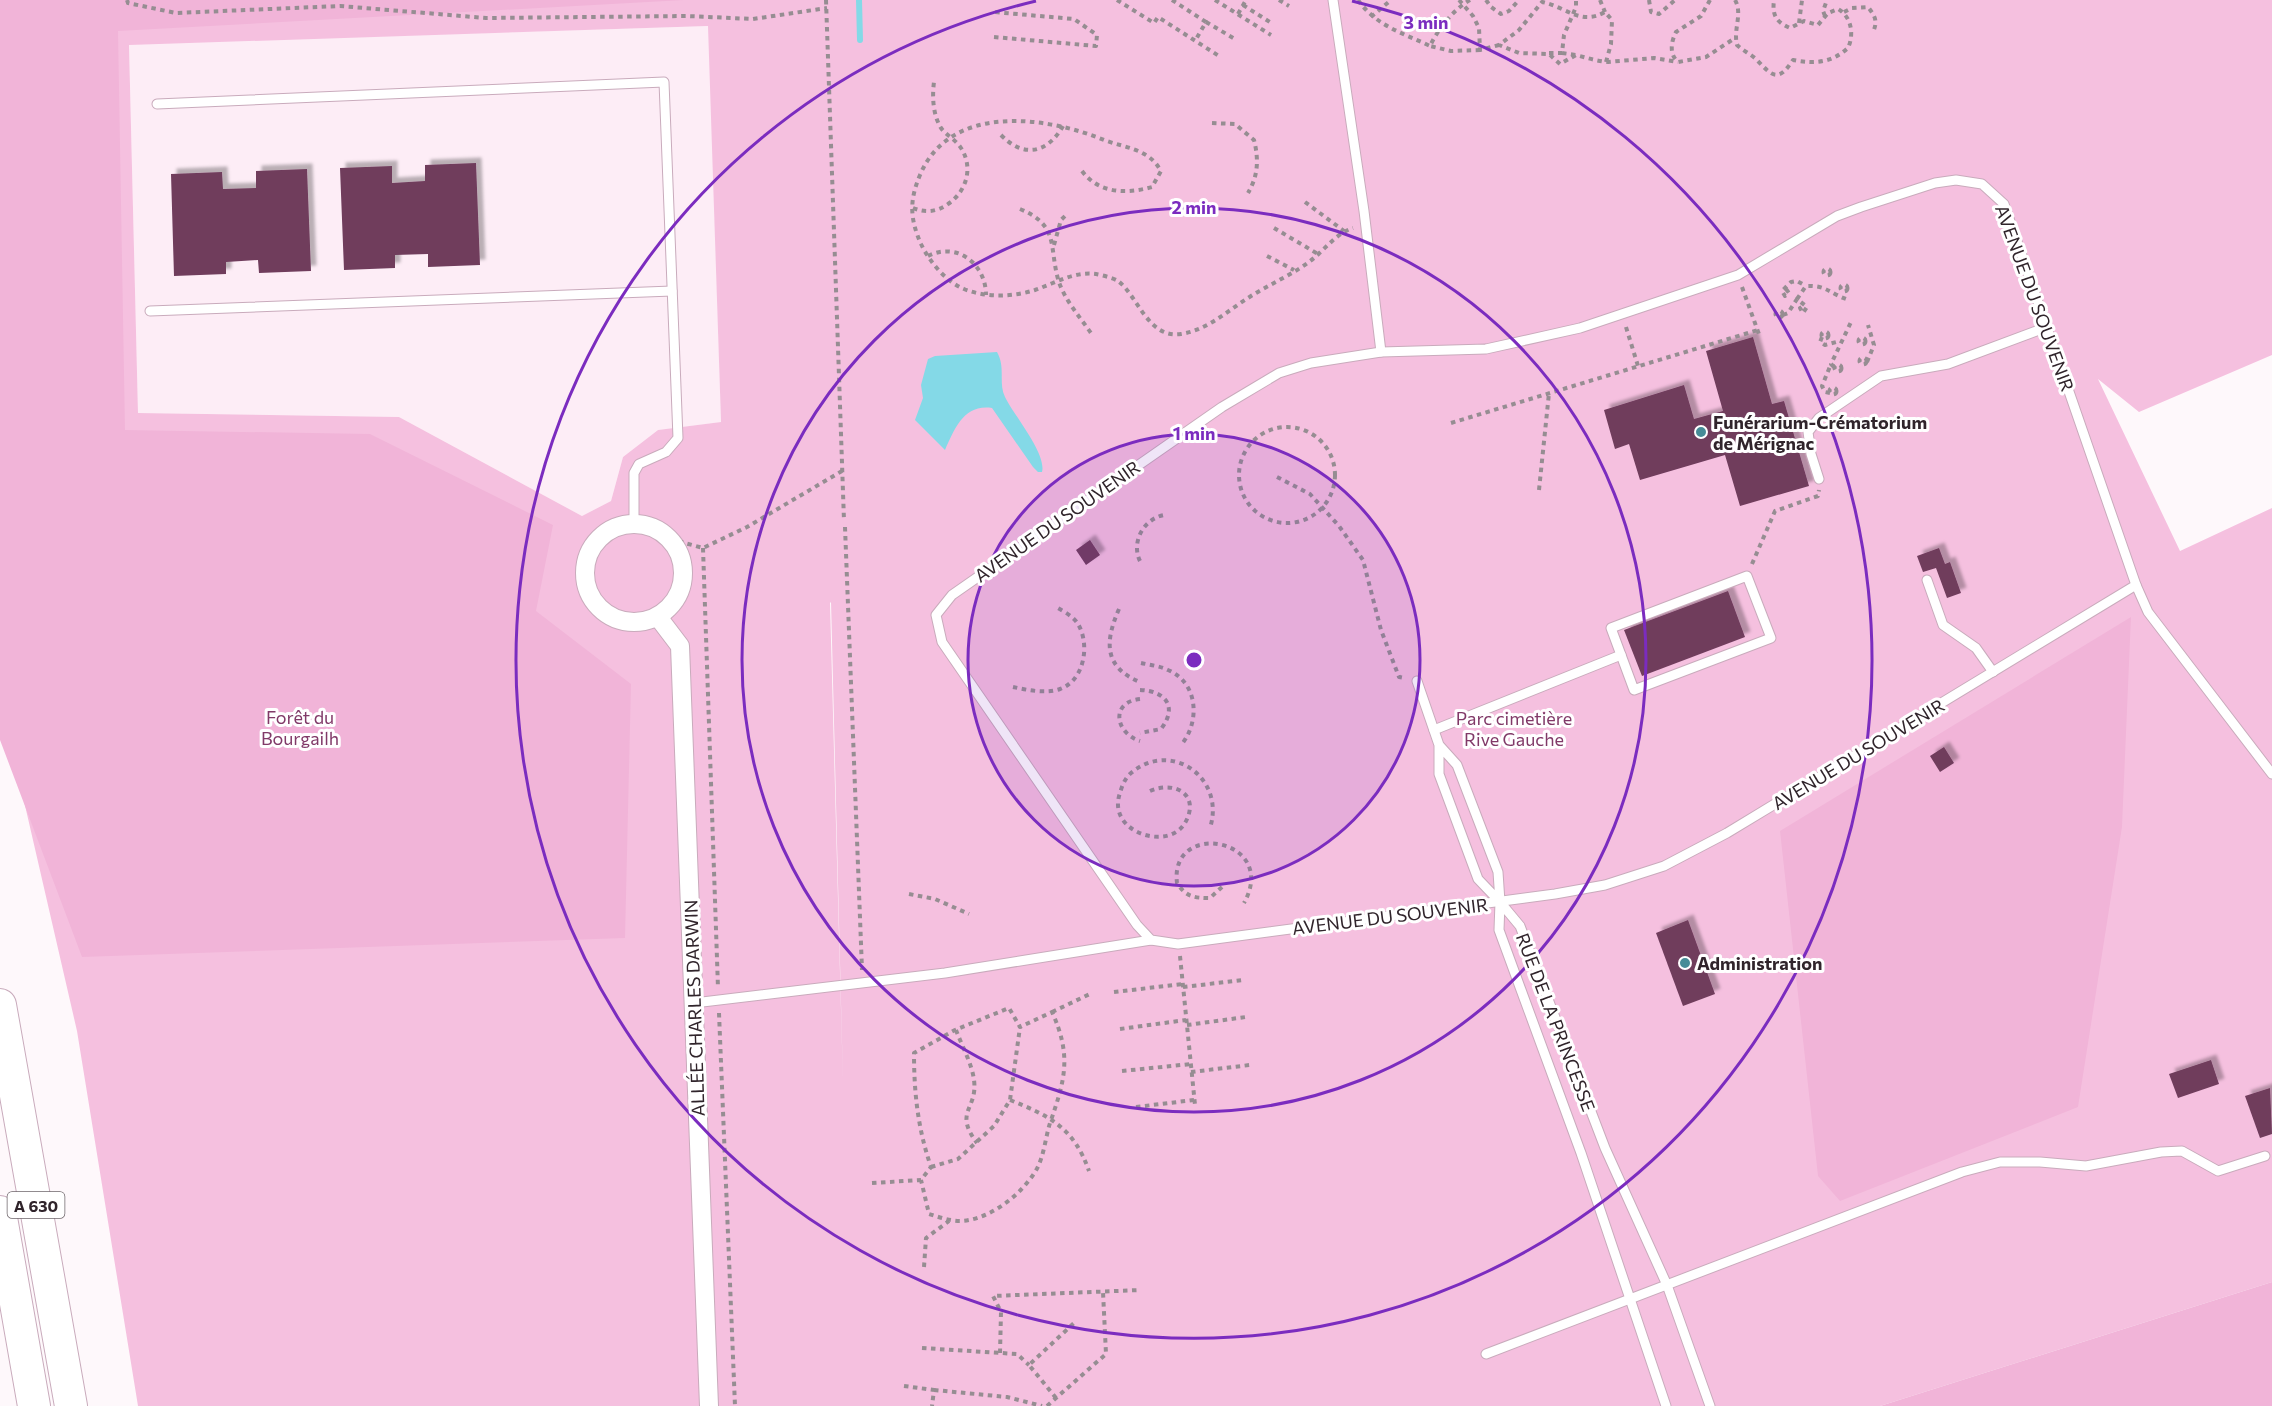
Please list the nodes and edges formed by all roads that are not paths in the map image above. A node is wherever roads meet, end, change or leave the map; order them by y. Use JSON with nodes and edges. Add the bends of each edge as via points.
{"nodes":[{"id":1,"x":1333,"y":0,"type":"edge"},
{"id":2,"x":157,"y":104,"type":"dead end"},
{"id":3,"x":672,"y":291,"type":"junction"},
{"id":4,"x":150,"y":310,"type":"dead end"},
{"id":5,"x":2047,"y":327,"type":"junction"},
{"id":6,"x":1381,"y":352,"type":"junction"},
{"id":7,"x":1819,"y":478,"type":"road end"},
{"id":8,"x":634,"y":524,"type":"junction"},
{"id":9,"x":1927,"y":580,"type":"dead end"},
{"id":10,"x":2136,"y":585,"type":"junction"},
{"id":11,"x":658,"y":617,"type":"junction"},
{"id":12,"x":1621,"y":655,"type":"junction"},
{"id":13,"x":1993,"y":672,"type":"junction"},
{"id":14,"x":1417,"y":681,"type":"road end"},
{"id":15,"x":1434,"y":729,"type":"junction"},
{"id":16,"x":1439,"y":745,"type":"junction"},
{"id":17,"x":2272,"y":774,"type":"edge"},
{"id":18,"x":1500,"y":902,"type":"junction"},
{"id":19,"x":1151,"y":940,"type":"junction"},
{"id":20,"x":694,"y":1003,"type":"junction"},
{"id":21,"x":0,"y":1005,"type":"edge"},
{"id":22,"x":2265,"y":1156,"type":"dead end"},
{"id":23,"x":0,"y":1212,"type":"edge"},
{"id":24,"x":1667,"y":1285,"type":"junction"},
{"id":25,"x":1629,"y":1301,"type":"junction"},
{"id":26,"x":1486,"y":1354,"type":"dead end"},
{"id":27,"x":34,"y":1406,"type":"edge"},
{"id":28,"x":71,"y":1406,"type":"edge"},
{"id":29,"x":709,"y":1406,"type":"edge"},
{"id":30,"x":1666,"y":1406,"type":"edge"},
{"id":31,"x":1710,"y":1406,"type":"edge"}],
"edges":[{"from":1,"to":6,"type":"lane"},
{"from":2,"to":3,"type":"lane","via":[[664,82]]},
{"from":3,"to":4,"type":"lane"},
{"from":3,"to":8,"type":"lane","via":[[678,438],[666,452],[639,464],[634,473]]},
{"from":5,"to":6,"type":"lane","name":"AVENUE DU SOUVENIR","via":[[2004,204],[1988,188],[1969,181],[1935,183],[1837,216],[1738,275],[1580,328],[1486,349]]},
{"from":5,"to":7,"type":"lane","via":[[1948,364],[1881,376],[1819,418],[1808,432]]},
{"from":5,"to":10,"type":"lane","name":"AVENUE DU SOUVENIR"},
{"from":6,"to":19,"type":"lane","name":"AVENUE DU SOUVENIR","via":[[1311,363],[1279,373],[1232,401],[952,595],[936,615],[942,642]]},
{"from":8,"to":11,"type":"street","via":[[657,528],[680,554],[682,588],[678,598]]},
{"from":8,"to":11,"type":"street","via":[[606,532],[592,546],[585,562],[585,580],[590,597],[608,616],[624,622]]},
{"from":9,"to":13,"type":"lane","via":[[1943,625],[1976,648]]},
{"from":10,"to":13,"type":"lane","name":"AVENUE DU SOUVENIR"},
{"from":10,"to":17,"type":"lane","via":[[2148,612]]},
{"from":11,"to":20,"type":"street","name":"ALLÉE CHARLES DARWIN","via":[[680,646]]},
{"from":12,"to":12,"type":"lane","via":[[1611,628],[1747,576],[1771,638],[1634,690]]},
{"from":12,"to":15,"type":"lane"},
{"from":13,"to":18,"type":"lane","name":"AVENUE DU SOUVENIR","via":[[1727,833],[1664,866],[1605,885]]},
{"from":14,"to":15,"type":"lane"},
{"from":15,"to":16,"type":"lane"},
{"from":16,"to":18,"type":"lane","via":[[1457,765],[1498,872]]},
{"from":16,"to":18,"type":"lane","via":[[1439,774],[1478,879]]},
{"from":18,"to":19,"type":"lane","name":"AVENUE DU SOUVENIR","via":[[1178,944]]},
{"from":18,"to":24,"type":"lane","name":"RUE DE LA PRINCESSE","via":[[1520,926],[1605,1148]]},
{"from":18,"to":25,"type":"lane","name":"RUE DE LA PRINCESSE","via":[[1499,930],[1581,1153]]},
{"from":19,"to":20,"type":"lane","via":[[945,974]]},
{"from":20,"to":29,"type":"street","name":"ALLÉE CHARLES DARWIN"},
{"from":21,"to":28,"type":"highway","number":"A 630"},
{"from":22,"to":24,"type":"lane","via":[[2218,1171],[2182,1151],[2086,1166],[2000,1162],[1962,1172]]},
{"from":23,"to":27,"type":"highway","number":"A 630"},
{"from":24,"to":25,"type":"lane"},
{"from":24,"to":31,"type":"lane","name":"RUE DE LA PRINCESSE"},
{"from":25,"to":26,"type":"lane"},
{"from":25,"to":30,"type":"lane","name":"RUE DE LA PRINCESSE"}]}
